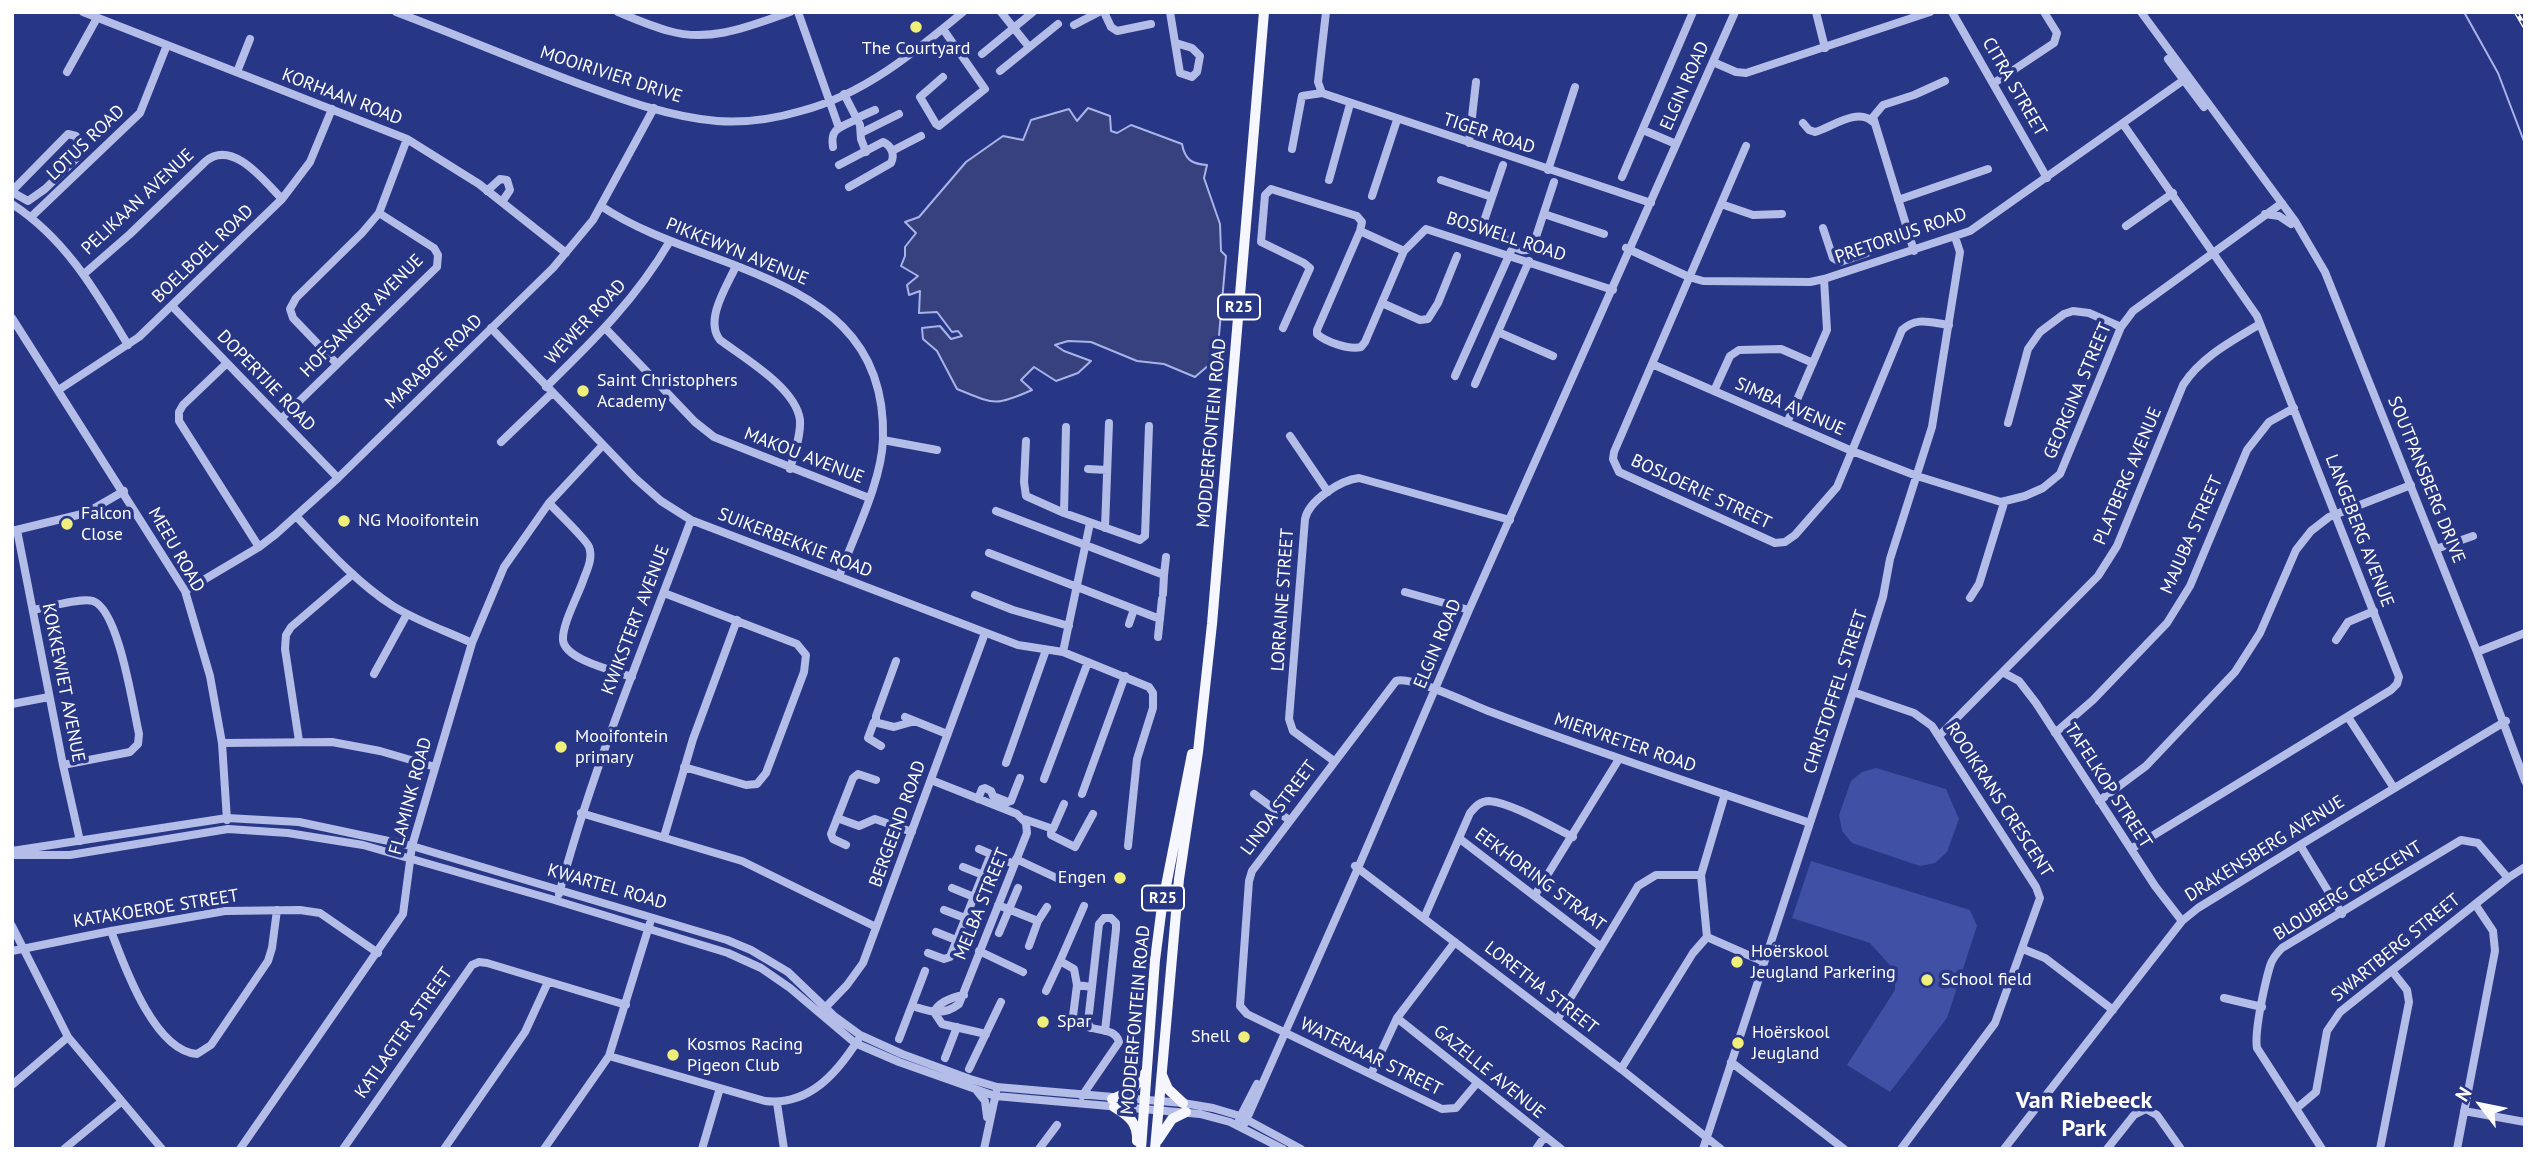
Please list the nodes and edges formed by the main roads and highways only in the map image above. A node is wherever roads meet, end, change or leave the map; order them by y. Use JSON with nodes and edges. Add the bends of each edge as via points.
{"nodes":[{"id":1,"x":1264,"y":12,"type":"edge"},
{"id":2,"x":1199,"y":730,"type":"junction"},
{"id":3,"x":1147,"y":1069,"type":"junction"},
{"id":4,"x":1161,"y":1071,"type":"junction"},
{"id":5,"x":1139,"y":1149,"type":"edge"},
{"id":6,"x":1155,"y":1149,"type":"edge"}],
"edges":[{"from":1,"to":2,"type":"main road","name":"MODDERFONTEIN ROAD","number":"R25"},
{"from":2,"to":3,"type":"main road","name":"MODDERFONTEIN ROAD","number":"R25","via":[[1166,874]]},
{"from":2,"to":4,"type":"main road","name":"MODDERFONTEIN ROAD","number":"R25"},
{"from":3,"to":5,"type":"main road","name":"MODDERFONTEIN ROAD","number":"R25"},
{"from":3,"to":5,"type":"main road","via":[[1131,1091],[1113,1103],[1133,1122]]},
{"from":4,"to":6,"type":"main road","name":"MODDERFONTEIN ROAD","number":"R25"},
{"from":4,"to":6,"type":"main road","via":[[1168,1089],[1185,1107],[1163,1131]]}]}
